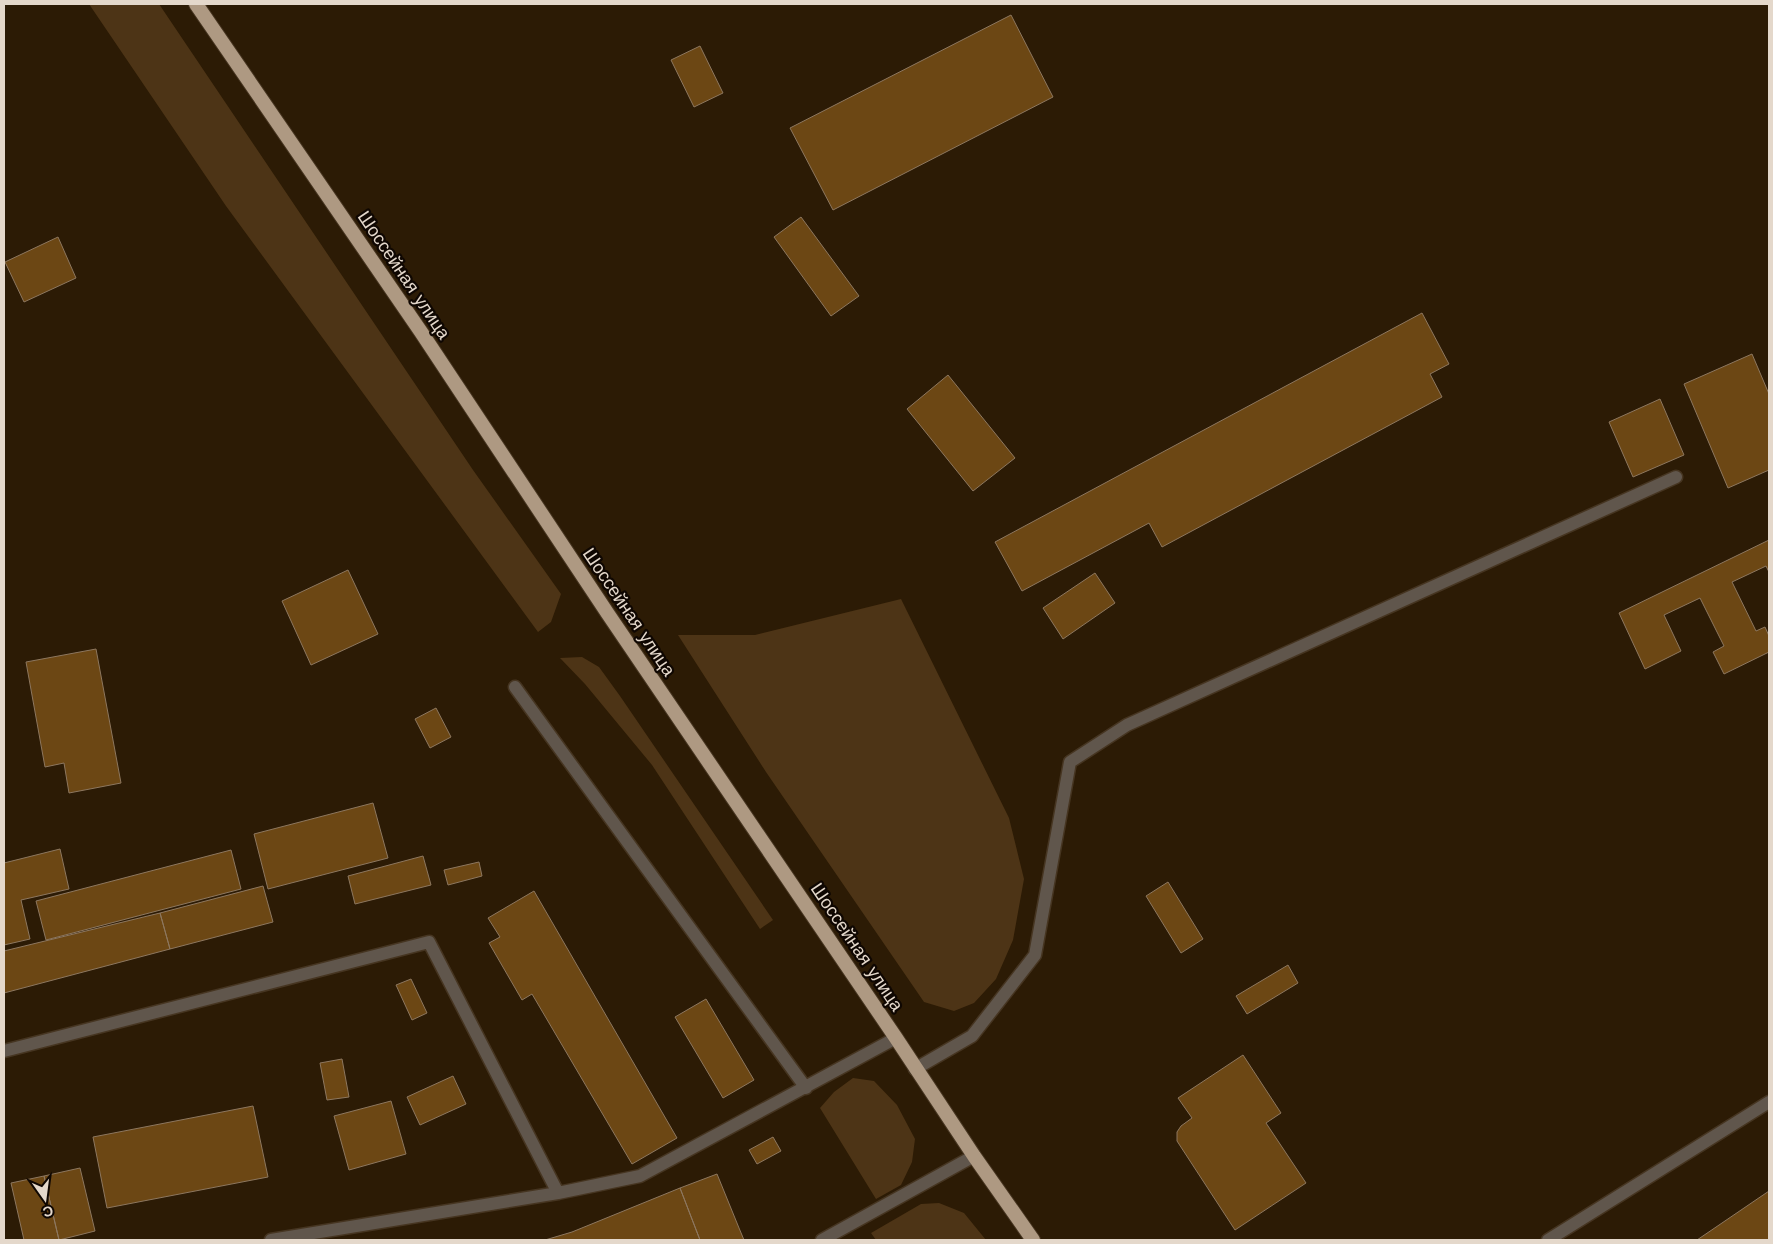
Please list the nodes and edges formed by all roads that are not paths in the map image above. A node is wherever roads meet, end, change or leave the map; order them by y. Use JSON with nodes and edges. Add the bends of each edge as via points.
{"nodes":[{"id":1,"x":196,"y":4,"type":"edge"},
{"id":2,"x":1676,"y":477,"type":"dead end"},
{"id":3,"x":515,"y":687,"type":"dead end"},
{"id":4,"x":896,"y":1038,"type":"junction"},
{"id":5,"x":4,"y":1051,"type":"edge"},
{"id":6,"x":915,"y":1069,"type":"junction"},
{"id":7,"x":806,"y":1088,"type":"junction"},
{"id":8,"x":1769,"y":1102,"type":"edge"},
{"id":9,"x":974,"y":1156,"type":"junction"},
{"id":10,"x":558,"y":1193,"type":"junction"},
{"id":11,"x":271,"y":1240,"type":"edge"},
{"id":12,"x":822,"y":1240,"type":"edge"},
{"id":13,"x":1033,"y":1240,"type":"edge"},
{"id":14,"x":1548,"y":1240,"type":"edge"}],
"edges":[{"from":1,"to":4,"type":"highway","name":"Шоссейная улица"},
{"from":2,"to":6,"type":"lane","via":[[1127,725],[1070,762],[1036,955],[972,1036]]},
{"from":3,"to":7,"type":"lane"},
{"from":4,"to":6,"type":"highway","name":"Шоссейная улица"},
{"from":4,"to":7,"type":"lane"},
{"from":5,"to":10,"type":"lane","via":[[429,942]]},
{"from":6,"to":9,"type":"highway","name":"Шоссейная улица"},
{"from":7,"to":10,"type":"lane","via":[[640,1176]]},
{"from":8,"to":14,"type":"lane"},
{"from":9,"to":12,"type":"lane"},
{"from":9,"to":13,"type":"highway","name":"Шоссейная улица"},
{"from":10,"to":11,"type":"lane"}]}
